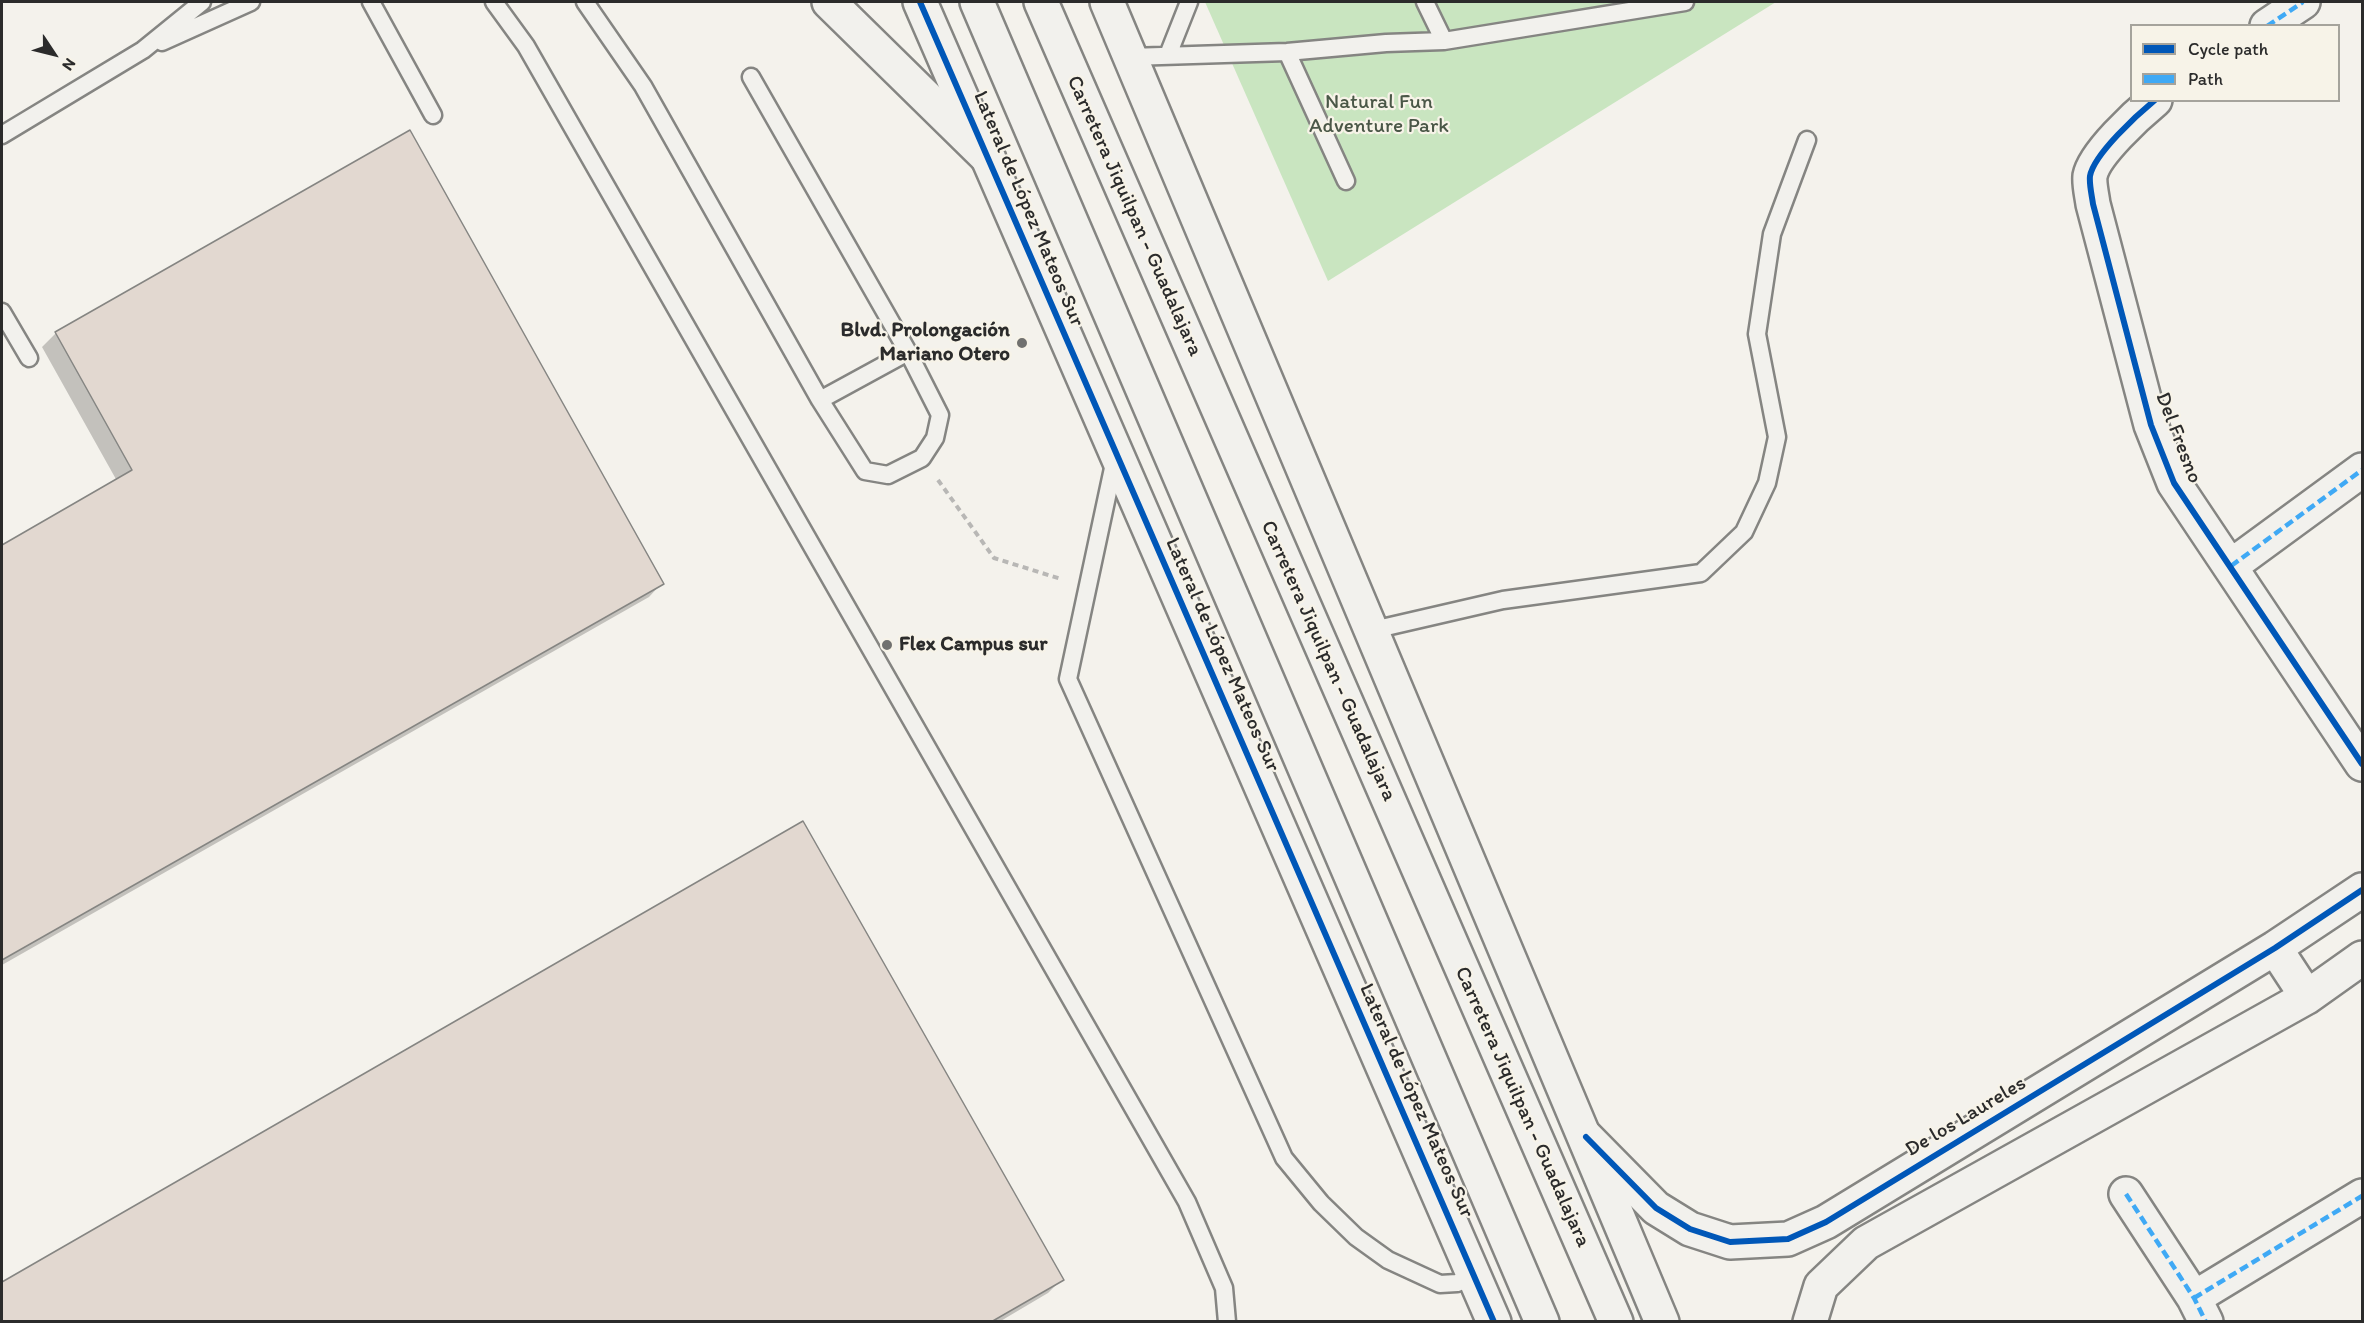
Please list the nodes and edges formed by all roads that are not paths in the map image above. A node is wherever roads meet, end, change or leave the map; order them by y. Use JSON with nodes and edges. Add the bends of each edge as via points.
{"nodes":[{"id":1,"x":202,"y":2,"type":"edge"},
{"id":2,"x":251,"y":2,"type":"edge"},
{"id":3,"x":370,"y":2,"type":"edge"},
{"id":4,"x":494,"y":2,"type":"edge"},
{"id":5,"x":585,"y":2,"type":"edge"},
{"id":6,"x":829,"y":2,"type":"edge"},
{"id":7,"x":920,"y":2,"type":"edge"},
{"id":8,"x":977,"y":2,"type":"edge"},
{"id":9,"x":1041,"y":2,"type":"edge"},
{"id":10,"x":1107,"y":2,"type":"edge"},
{"id":11,"x":1189,"y":2,"type":"edge"},
{"id":12,"x":1425,"y":2,"type":"edge"},
{"id":13,"x":1685,"y":2,"type":"edge"},
{"id":14,"x":2303,"y":2,"type":"edge"},
{"id":15,"x":2270,"y":24,"type":"edge"},
{"id":16,"x":1444,"y":41,"type":"junction"},
{"id":17,"x":143,"y":50,"type":"junction"},
{"id":18,"x":1287,"y":52,"type":"junction"},
{"id":19,"x":1168,"y":55,"type":"junction"},
{"id":20,"x":1130,"y":57,"type":"junction"},
{"id":21,"x":751,"y":77,"type":"dead end"},
{"id":22,"x":2153,"y":102,"type":"edge"},
{"id":23,"x":433,"y":115,"type":"dead end"},
{"id":24,"x":2,"y":135,"type":"edge"},
{"id":25,"x":1807,"y":140,"type":"dead end"},
{"id":26,"x":988,"y":159,"type":"junction"},
{"id":27,"x":1346,"y":182,"type":"dead end"},
{"id":28,"x":2,"y":312,"type":"edge"},
{"id":29,"x":908,"y":352,"type":"junction"},
{"id":30,"x":29,"y":358,"type":"dead end"},
{"id":31,"x":820,"y":400,"type":"junction"},
{"id":32,"x":1116,"y":453,"type":"junction"},
{"id":33,"x":2362,"y":470,"type":"edge"},
{"id":34,"x":2231,"y":566,"type":"junction"},
{"id":35,"x":1373,"y":630,"type":"junction"},
{"id":36,"x":2362,"y":764,"type":"edge"},
{"id":37,"x":2362,"y":890,"type":"edge"},
{"id":38,"x":2275,"y":948,"type":"junction"},
{"id":39,"x":2362,"y":958,"type":"edge"},
{"id":40,"x":2307,"y":998,"type":"junction"},
{"id":41,"x":2027,"y":1099,"type":"junction"},
{"id":42,"x":1586,"y":1137,"type":"junction"},
{"id":43,"x":2052,"y":1140,"type":"junction"},
{"id":44,"x":2126,"y":1194,"type":"dead end"},
{"id":45,"x":2362,"y":1196,"type":"edge"},
{"id":46,"x":1826,"y":1222,"type":"junction"},
{"id":47,"x":1851,"y":1257,"type":"junction"},
{"id":48,"x":1474,"y":1276,"type":"junction"},
{"id":49,"x":2200,"y":1310,"type":"edge"},
{"id":50,"x":1227,"y":1322,"type":"edge"},
{"id":51,"x":1494,"y":1322,"type":"edge"},
{"id":52,"x":1542,"y":1322,"type":"edge"},
{"id":53,"x":1616,"y":1322,"type":"edge"},
{"id":54,"x":1662,"y":1322,"type":"edge"},
{"id":55,"x":1810,"y":1322,"type":"edge"}],
"edges":[{"from":1,"to":17,"type":"lane"},
{"from":2,"to":17,"type":"lane"},
{"from":3,"to":23,"type":"lane"},
{"from":4,"to":50,"type":"lane","via":[[531,56],[1187,1202],[1224,1288]]},
{"from":5,"to":31,"type":"lane","via":[[643,86]]},
{"from":6,"to":26,"type":"main road"},
{"from":7,"to":26,"type":"main road","name":"Lateral de López Mateos Sur"},
{"from":8,"to":52,"type":"main road"},
{"from":9,"to":53,"type":"main road","name":"Carretera Jiquilpan - Guadalajara"},
{"from":10,"to":20,"type":"main road"},
{"from":11,"to":19,"type":"lane"},
{"from":12,"to":16,"type":"lane"},
{"from":13,"to":16,"type":"lane"},
{"from":14,"to":15,"type":"main road"},
{"from":16,"to":18,"type":"lane"},
{"from":17,"to":24,"type":"lane"},
{"from":18,"to":19,"type":"lane"},
{"from":18,"to":27,"type":"lane"},
{"from":19,"to":20,"type":"lane"},
{"from":20,"to":35,"type":"main road"},
{"from":21,"to":29,"type":"lane"},
{"from":22,"to":34,"type":"main road","name":"Del Fresno","via":[[2104,151],[2090,175],[2093,204],[2151,425],[2174,483]]},
{"from":25,"to":35,"type":"lane","via":[[1772,234],[1756,333],[1777,437],[1767,483],[1744,532],[1701,573],[1503,600]]},
{"from":26,"to":32,"type":"main road","name":"Lateral de López Mateos Sur"},
{"from":28,"to":30,"type":"lane"},
{"from":29,"to":31,"type":"lane"},
{"from":29,"to":31,"type":"lane","via":[[940,415],[935,438],[922,458],[888,476],[865,471]]},
{"from":32,"to":48,"type":"main road","name":"Lateral de López Mateos Sur"},
{"from":32,"to":48,"type":"lane","via":[[1068,679],[1284,1158],[1321,1203],[1356,1237],[1388,1260],[1440,1284]]},
{"from":33,"to":34,"type":"main road"},
{"from":34,"to":36,"type":"main road","name":"Del Fresno"},
{"from":35,"to":42,"type":"main road"},
{"from":37,"to":38,"type":"main road","name":"De los Laureles"},
{"from":38,"to":40,"type":"main road"},
{"from":38,"to":41,"type":"main road","name":"De los Laureles"},
{"from":39,"to":40,"type":"main road"},
{"from":40,"to":43,"type":"main road"},
{"from":41,"to":43,"type":"main road"},
{"from":41,"to":46,"type":"main road","name":"De los Laureles"},
{"from":42,"to":46,"type":"main road","name":"De los Laureles","via":[[1656,1208],[1690,1229],[1730,1242],[1788,1239]]},
{"from":42,"to":54,"type":"main road"},
{"from":43,"to":47,"type":"main road","via":[[1866,1243]]},
{"from":44,"to":49,"type":"main road"},
{"from":45,"to":49,"type":"main road"},
{"from":46,"to":47,"type":"main road"},
{"from":47,"to":55,"type":"main road","via":[[1821,1286]]},
{"from":48,"to":51,"type":"main road","name":"Lateral de López Mateos Sur"}]}
